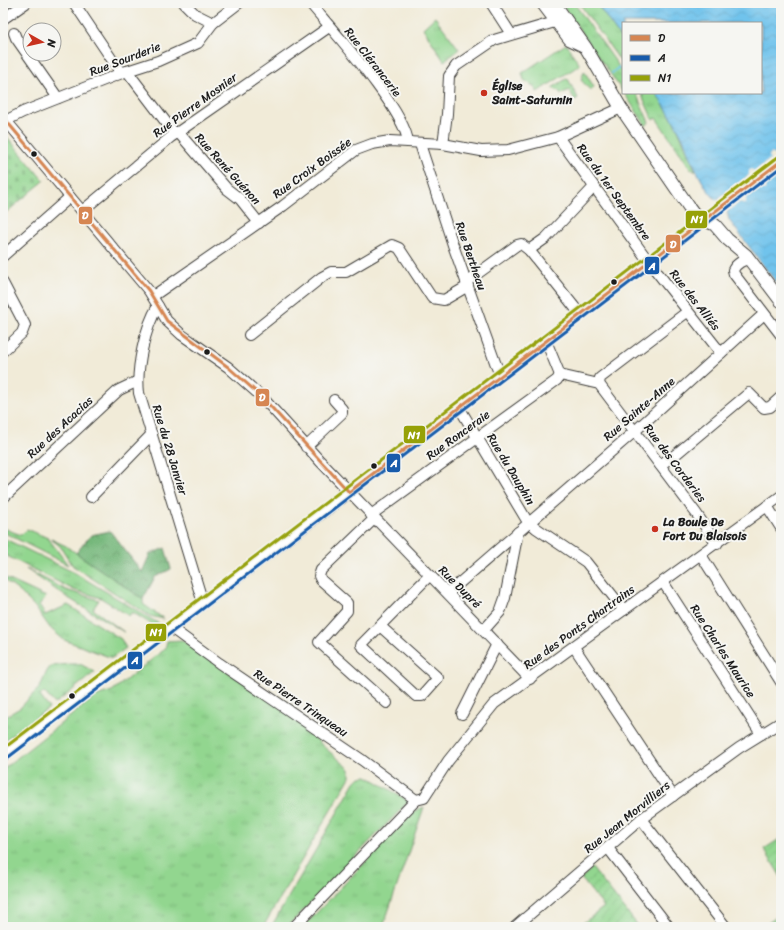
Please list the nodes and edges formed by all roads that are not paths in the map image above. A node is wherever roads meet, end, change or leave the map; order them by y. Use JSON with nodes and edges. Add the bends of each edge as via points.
{"nodes":[{"id":1,"x":74,"y":3,"type":"edge"},
{"id":2,"x":184,"y":3,"type":"edge"},
{"id":3,"x":239,"y":3,"type":"edge"},
{"id":4,"x":310,"y":3,"type":"edge"},
{"id":5,"x":491,"y":3,"type":"edge"},
{"id":6,"x":541,"y":3,"type":"edge"},
{"id":7,"x":554,"y":3,"type":"edge"},
{"id":8,"x":20,"y":5,"type":"edge"},
{"id":9,"x":3,"y":19,"type":"edge"},
{"id":10,"x":560,"y":21,"type":"junction"},
{"id":11,"x":212,"y":23,"type":"junction"},
{"id":12,"x":329,"y":27,"type":"junction"},
{"id":13,"x":14,"y":33,"type":"dead end"},
{"id":14,"x":511,"y":34,"type":"junction"},
{"id":15,"x":124,"y":72,"type":"junction"},
{"id":16,"x":58,"y":98,"type":"junction"},
{"id":17,"x":621,"y":108,"type":"junction"},
{"id":18,"x":5,"y":119,"type":"edge"},
{"id":19,"x":177,"y":133,"type":"junction"},
{"id":20,"x":558,"y":137,"type":"junction"},
{"id":21,"x":408,"y":142,"type":"junction"},
{"id":22,"x":420,"y":144,"type":"junction"},
{"id":23,"x":443,"y":144,"type":"junction"},
{"id":24,"x":781,"y":161,"type":"edge"},
{"id":25,"x":594,"y":187,"type":"junction"},
{"id":26,"x":70,"y":197,"type":"junction"},
{"id":27,"x":82,"y":211,"type":"junction"},
{"id":28,"x":704,"y":220,"type":"junction"},
{"id":29,"x":259,"y":223,"type":"junction"},
{"id":30,"x":529,"y":250,"type":"junction"},
{"id":31,"x":3,"y":256,"type":"edge"},
{"id":32,"x":750,"y":260,"type":"junction"},
{"id":33,"x":649,"y":262,"type":"junction"},
{"id":34,"x":3,"y":283,"type":"edge"},
{"id":35,"x":467,"y":284,"type":"junction"},
{"id":36,"x":153,"y":296,"type":"junction"},
{"id":37,"x":781,"y":301,"type":"edge"},
{"id":38,"x":158,"y":306,"type":"junction"},
{"id":39,"x":687,"y":312,"type":"junction"},
{"id":40,"x":580,"y":314,"type":"junction"},
{"id":41,"x":764,"y":314,"type":"junction"},
{"id":42,"x":249,"y":335,"type":"dead end"},
{"id":43,"x":781,"y":335,"type":"edge"},
{"id":44,"x":546,"y":341,"type":"junction"},
{"id":45,"x":3,"y":351,"type":"edge"},
{"id":46,"x":721,"y":353,"type":"junction"},
{"id":47,"x":560,"y":375,"type":"junction"},
{"id":48,"x":500,"y":376,"type":"junction"},
{"id":49,"x":138,"y":381,"type":"junction"},
{"id":50,"x":599,"y":384,"type":"junction"},
{"id":51,"x":781,"y":397,"type":"edge"},
{"id":52,"x":334,"y":400,"type":"dead end"},
{"id":53,"x":459,"y":407,"type":"junction"},
{"id":54,"x":635,"y":431,"type":"junction"},
{"id":55,"x":152,"y":434,"type":"junction"},
{"id":56,"x":477,"y":437,"type":"junction"},
{"id":57,"x":306,"y":447,"type":"junction"},
{"id":58,"x":660,"y":465,"type":"junction"},
{"id":59,"x":349,"y":492,"type":"junction"},
{"id":60,"x":781,"y":496,"type":"edge"},
{"id":61,"x":91,"y":497,"type":"dead end"},
{"id":62,"x":3,"y":498,"type":"edge"},
{"id":63,"x":767,"y":506,"type":"junction"},
{"id":64,"x":373,"y":517,"type":"junction"},
{"id":65,"x":529,"y":522,"type":"junction"},
{"id":66,"x":781,"y":528,"type":"edge"},
{"id":67,"x":518,"y":532,"type":"junction"},
{"id":68,"x":717,"y":544,"type":"junction"},
{"id":69,"x":701,"y":555,"type":"junction"},
{"id":70,"x":430,"y":575,"type":"junction"},
{"id":71,"x":663,"y":582,"type":"junction"},
{"id":72,"x":448,"y":593,"type":"junction"},
{"id":73,"x":203,"y":602,"type":"junction"},
{"id":74,"x":624,"y":610,"type":"junction"},
{"id":75,"x":380,"y":626,"type":"junction"},
{"id":76,"x":171,"y":628,"type":"junction"},
{"id":77,"x":484,"y":630,"type":"junction"},
{"id":78,"x":497,"y":644,"type":"junction"},
{"id":79,"x":574,"y":646,"type":"junction"},
{"id":80,"x":530,"y":679,"type":"junction"},
{"id":81,"x":781,"y":682,"type":"edge"},
{"id":82,"x":388,"y":703,"type":"dead end"},
{"id":83,"x":462,"y":714,"type":"dead end"},
{"id":84,"x":781,"y":722,"type":"edge"},
{"id":85,"x":762,"y":734,"type":"junction"},
{"id":86,"x":3,"y":755,"type":"edge"},
{"id":87,"x":673,"y":796,"type":"junction"},
{"id":88,"x":416,"y":800,"type":"junction"},
{"id":89,"x":641,"y":819,"type":"junction"},
{"id":90,"x":608,"y":848,"type":"junction"},
{"id":91,"x":294,"y":927,"type":"edge"},
{"id":92,"x":515,"y":927,"type":"edge"},
{"id":93,"x":669,"y":927,"type":"edge"},
{"id":94,"x":726,"y":927,"type":"edge"}],
"edges":[{"from":1,"to":15,"type":"street","name":"Rue René Guénon"},
{"from":2,"to":11,"type":"street","via":[[195,14]]},
{"from":3,"to":11,"type":"street","name":"Rue Sourderie"},
{"from":4,"to":12,"type":"street","name":"Rue Clérancerie"},
{"from":5,"to":14,"type":"street"},
{"from":6,"to":10,"type":"street"},
{"from":7,"to":10,"type":"main road"},
{"from":8,"to":9,"type":"street"},
{"from":10,"to":14,"type":"street"},
{"from":10,"to":17,"type":"main road","via":[[586,48]]},
{"from":11,"to":15,"type":"street","name":"Rue Sourderie","via":[[198,43],[158,61]]},
{"from":12,"to":19,"type":"street","name":"Rue Pierre Mosnier"},
{"from":12,"to":21,"type":"street","name":"Rue Clérancerie","via":[[382,92],[402,123]]},
{"from":13,"to":16,"type":"street"},
{"from":14,"to":23,"type":"street","via":[[494,40],[476,51],[450,73]]},
{"from":15,"to":16,"type":"street","name":"Rue Sourderie"},
{"from":15,"to":19,"type":"street","name":"Rue René Guénon"},
{"from":16,"to":18,"type":"street","name":"Rue Sourderie"},
{"from":17,"to":20,"type":"street","name":"Rue Croix Boissée"},
{"from":17,"to":28,"type":"main road","via":[[689,207],[695,215]]},
{"from":18,"to":26,"type":"street","name":"Rue Dupré"},
{"from":19,"to":27,"type":"street","name":"Rue Pierre Mosnier"},
{"from":19,"to":29,"type":"street","name":"Rue René Guénon","via":[[240,199]]},
{"from":20,"to":23,"type":"street","name":"Rue Croix Boissée","via":[[516,148],[491,151]]},
{"from":20,"to":25,"type":"street","name":"Rue du 1er Septembre"},
{"from":21,"to":22,"type":"street","name":"Rue Croix Boissée"},
{"from":21,"to":29,"type":"street","name":"Rue Croix Boissée","via":[[380,142],[356,150]]},
{"from":22,"to":23,"type":"street","name":"Rue Croix Boissée"},
{"from":22,"to":35,"type":"street","name":"Rue Bertheau"},
{"from":24,"to":28,"type":"main road"},
{"from":25,"to":30,"type":"street","via":[[546,238]]},
{"from":25,"to":33,"type":"street","name":"Rue du 1er Septembre"},
{"from":26,"to":27,"type":"street","name":"Rue Dupré"},
{"from":26,"to":31,"type":"street"},
{"from":27,"to":36,"type":"street","name":"Rue Dupré"},
{"from":28,"to":32,"type":"main road","via":[[715,225]]},
{"from":28,"to":33,"type":"street"},
{"from":29,"to":36,"type":"street","name":"Rue Croix Boissée"},
{"from":30,"to":35,"type":"street","via":[[523,245],[517,245]]},
{"from":30,"to":40,"type":"street"},
{"from":32,"to":37,"type":"main road"},
{"from":32,"to":41,"type":"street","via":[[743,260],[733,270]]},
{"from":33,"to":39,"type":"street","name":"Rue des Alliés"},
{"from":33,"to":40,"type":"street"},
{"from":34,"to":45,"type":"street","via":[[25,325],[22,333]]},
{"from":35,"to":42,"type":"street","via":[[444,300],[432,298],[399,248],[394,245],[346,272],[331,272],[322,277]]},
{"from":35,"to":48,"type":"street","name":"Rue Bertheau"},
{"from":36,"to":38,"type":"street","name":"Rue Dupré"},
{"from":38,"to":49,"type":"street","name":"Rue du 28 Janvier","via":[[148,327]]},
{"from":38,"to":57,"type":"street","name":"Rue Dupré","via":[[174,328],[228,367],[262,397]]},
{"from":39,"to":46,"type":"street","name":"Rue des Alliés"},
{"from":39,"to":50,"type":"street","via":[[600,378]]},
{"from":40,"to":44,"type":"street"},
{"from":41,"to":43,"type":"street"},
{"from":41,"to":46,"type":"street","name":"Rue Sainte-Anne"},
{"from":44,"to":47,"type":"street"},
{"from":44,"to":48,"type":"street"},
{"from":46,"to":54,"type":"street","name":"Rue Sainte-Anne"},
{"from":47,"to":50,"type":"street"},
{"from":47,"to":56,"type":"street","name":"Rue Ronceraie","via":[[557,380]]},
{"from":48,"to":53,"type":"street"},
{"from":49,"to":55,"type":"street","name":"Rue du 28 Janvier","via":[[140,398]]},
{"from":49,"to":62,"type":"street","name":"Rue des Acacias","via":[[119,390]]},
{"from":50,"to":54,"type":"street","name":"Rue des Corderies"},
{"from":51,"to":58,"type":"street","via":[[770,407],[764,408],[749,393]]},
{"from":52,"to":57,"type":"street","via":[[342,409],[342,413]]},
{"from":53,"to":56,"type":"street","name":"Rue du Dauphin"},
{"from":53,"to":59,"type":"street"},
{"from":54,"to":58,"type":"street","name":"Rue des Corderies"},
{"from":54,"to":65,"type":"street","name":"Rue Sainte-Anne"},
{"from":55,"to":61,"type":"street"},
{"from":55,"to":73,"type":"street","name":"Rue du 28 Janvier"},
{"from":56,"to":64,"type":"street","name":"Rue Ronceraie"},
{"from":56,"to":65,"type":"street","name":"Rue du Dauphin"},
{"from":57,"to":59,"type":"street","name":"Rue Dupré"},
{"from":58,"to":68,"type":"street","name":"Rue des Corderies"},
{"from":59,"to":64,"type":"street","name":"Rue Dupré"},
{"from":59,"to":73,"type":"main road"},
{"from":60,"to":63,"type":"street","name":"Rue des Ponts Chartrains"},
{"from":63,"to":66,"type":"street"},
{"from":63,"to":68,"type":"street","name":"Rue des Ponts Chartrains"},
{"from":64,"to":70,"type":"street","name":"Rue Dupré"},
{"from":64,"to":82,"type":"street","name":"Rue Ronceraie","via":[[321,570],[321,580],[348,606],[347,611],[319,642]]},
{"from":65,"to":67,"type":"street","name":"Rue Sainte-Anne"},
{"from":65,"to":74,"type":"street","via":[[586,562]]},
{"from":67,"to":72,"type":"street","name":"Rue Sainte-Anne"},
{"from":67,"to":77,"type":"street","via":[[505,598],[500,612]]},
{"from":68,"to":69,"type":"street","name":"Rue des Ponts Chartrains"},
{"from":69,"to":71,"type":"street","name":"Rue des Ponts Chartrains"},
{"from":69,"to":81,"type":"street"},
{"from":70,"to":72,"type":"street","name":"Rue Dupré"},
{"from":70,"to":75,"type":"street"},
{"from":71,"to":74,"type":"street","name":"Rue des Ponts Chartrains"},
{"from":71,"to":85,"type":"street","name":"Rue Charles Maurice"},
{"from":72,"to":77,"type":"street","name":"Rue Dupré"},
{"from":73,"to":76,"type":"main road"},
{"from":74,"to":79,"type":"street","name":"Rue des Ponts Chartrains"},
{"from":75,"to":75,"type":"street","via":[[361,645],[416,696],[422,696],[438,678]]},
{"from":76,"to":86,"type":"main road"},
{"from":76,"to":88,"type":"street","name":"Rue Pierre Trinqueau"},
{"from":77,"to":78,"type":"street","name":"Rue Dupré"},
{"from":78,"to":80,"type":"street","name":"Rue Dupré"},
{"from":78,"to":83,"type":"street"},
{"from":79,"to":80,"type":"street","name":"Rue des Ponts Chartrains"},
{"from":79,"to":87,"type":"street"},
{"from":80,"to":88,"type":"street","name":"Rue des Ponts Chartrains","via":[[494,704],[448,761],[424,798]]},
{"from":84,"to":85,"type":"street","name":"Rue Jean Morvilliers"},
{"from":85,"to":87,"type":"street","name":"Rue Jean Morvilliers"},
{"from":87,"to":89,"type":"street","name":"Rue Jean Morvilliers"},
{"from":88,"to":91,"type":"street","name":"Rue des Ponts Chartrains"},
{"from":89,"to":90,"type":"street","name":"Rue Jean Morvilliers"},
{"from":89,"to":94,"type":"street"},
{"from":90,"to":92,"type":"street","name":"Rue Jean Morvilliers"},
{"from":90,"to":93,"type":"street"}]}
